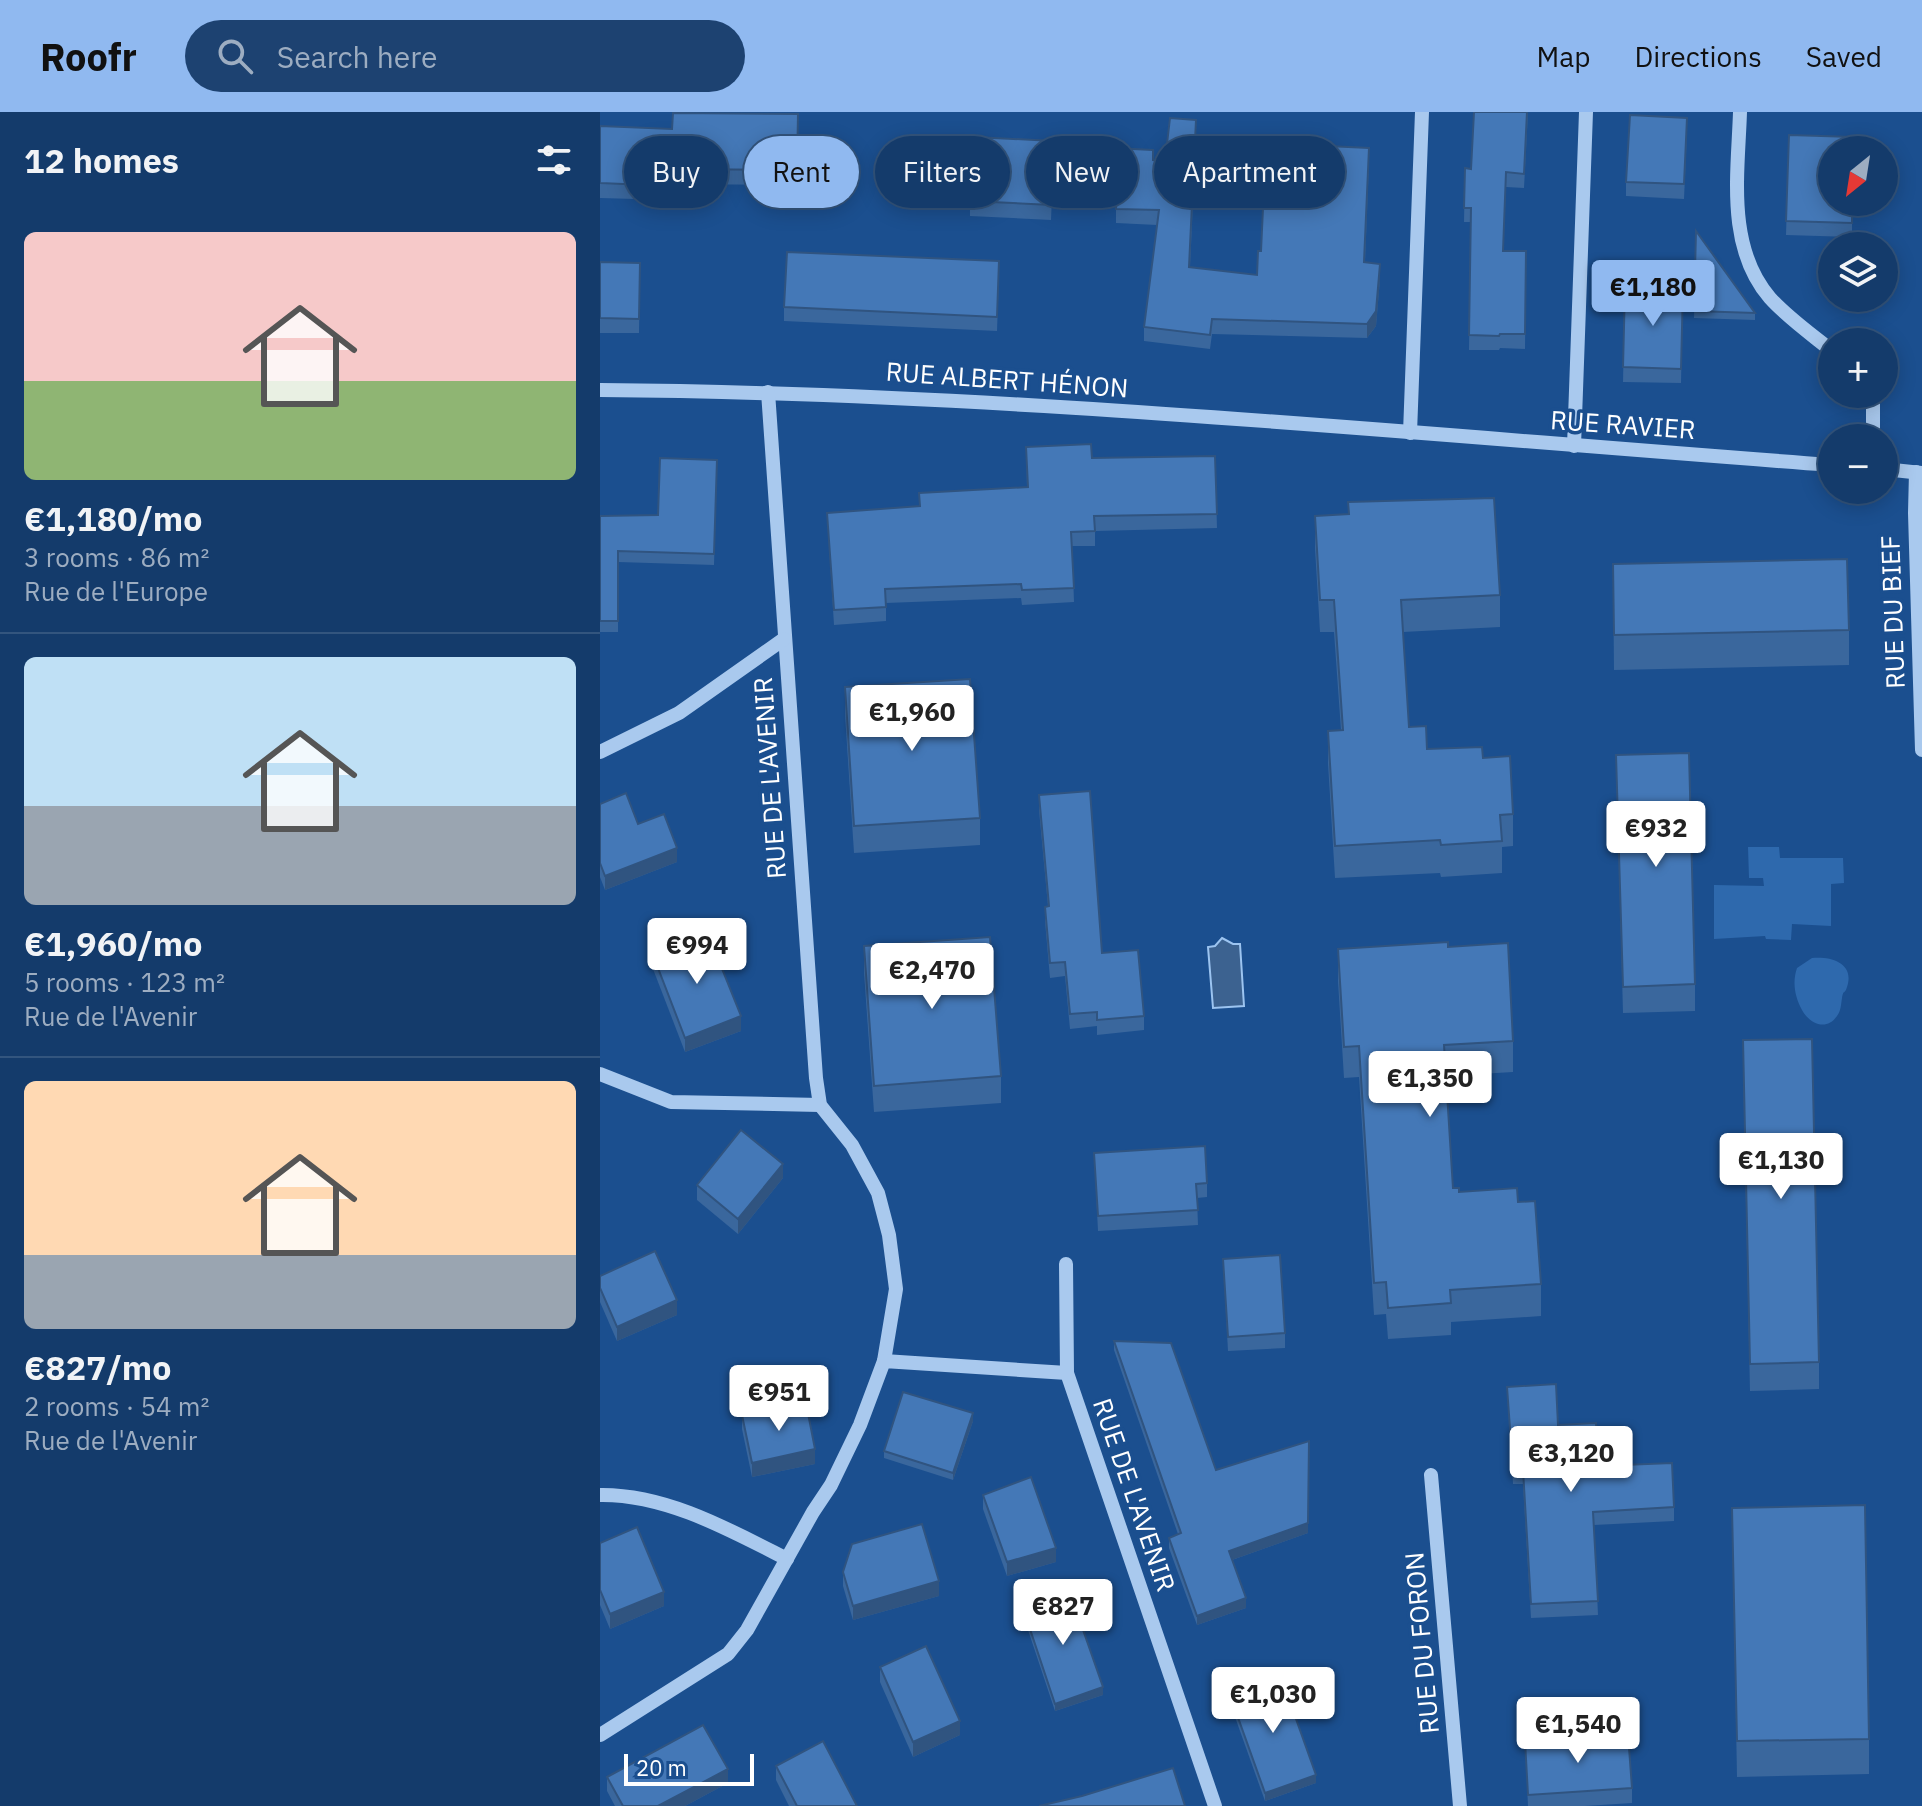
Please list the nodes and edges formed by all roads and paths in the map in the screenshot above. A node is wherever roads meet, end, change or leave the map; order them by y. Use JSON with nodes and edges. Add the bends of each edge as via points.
{"nodes":[{"id":1,"x":1422,"y":112,"type":"edge"},
{"id":2,"x":1586,"y":112,"type":"edge"},
{"id":3,"x":1740,"y":112,"type":"edge"},
{"id":4,"x":1818,"y":339,"type":"edge"},
{"id":5,"x":600,"y":390,"type":"edge"},
{"id":6,"x":768,"y":392,"type":"junction"},
{"id":7,"x":1410,"y":433,"type":"junction"},
{"id":8,"x":1574,"y":446,"type":"junction"},
{"id":9,"x":1818,"y":464,"type":"edge"},
{"id":10,"x":1898,"y":470,"type":"edge"},
{"id":11,"x":1919,"y":472,"type":"edge"},
{"id":12,"x":784,"y":639,"type":"junction"},
{"id":13,"x":1922,"y":750,"type":"edge"},
{"id":14,"x":600,"y":752,"type":"edge"},
{"id":15,"x":600,"y":1074,"type":"edge"},
{"id":16,"x":820,"y":1105,"type":"junction"},
{"id":17,"x":1066,"y":1264,"type":"dead end"},
{"id":18,"x":884,"y":1361,"type":"junction"},
{"id":19,"x":1067,"y":1373,"type":"junction"},
{"id":20,"x":1431,"y":1475,"type":"dead end"},
{"id":21,"x":600,"y":1495,"type":"edge"},
{"id":22,"x":787,"y":1559,"type":"junction"},
{"id":23,"x":600,"y":1735,"type":"edge"},
{"id":24,"x":1215,"y":1806,"type":"edge"},
{"id":25,"x":1460,"y":1806,"type":"edge"}],
"edges":[{"from":1,"to":7,"type":"street"},
{"from":2,"to":8,"type":"street"},
{"from":3,"to":4,"type":"street","via":[[1738,219],[1744,248],[1772,300]]},
{"from":5,"to":6,"type":"street","name":"RUE ALBERT HÉNON"},
{"from":6,"to":7,"type":"street","name":"RUE ALBERT HÉNON","via":[[1005,403]]},
{"from":6,"to":12,"type":"street","name":"RUE DE L'AVENIR"},
{"from":7,"to":8,"type":"street","name":"RUE RAVIER"},
{"from":8,"to":9,"type":"street","name":"RUE RAVIER"},
{"from":10,"to":11,"type":"street"},
{"from":11,"to":13,"type":"street","name":"RUE DU BIEF"},
{"from":12,"to":14,"type":"street","name":"RUE DE L'AVENIR","via":[[709,695]]},
{"from":12,"to":16,"type":"street","name":"RUE DE L'AVENIR"},
{"from":15,"to":16,"type":"street","via":[[671,1102]]},
{"from":16,"to":18,"type":"street","via":[[852,1145],[878,1193],[885,1221],[896,1289]]},
{"from":17,"to":19,"type":"street"},
{"from":18,"to":19,"type":"street","name":"RUE DE L'AVENIR"},
{"from":18,"to":22,"type":"street","via":[[831,1485]]},
{"from":19,"to":24,"type":"street","name":"RUE DE L'AVENIR"},
{"from":20,"to":25,"type":"street","name":"RUE DU FORON"},
{"from":21,"to":22,"type":"street","via":[[677,1508]]},
{"from":22,"to":23,"type":"street","via":[[728,1654]]}]}
